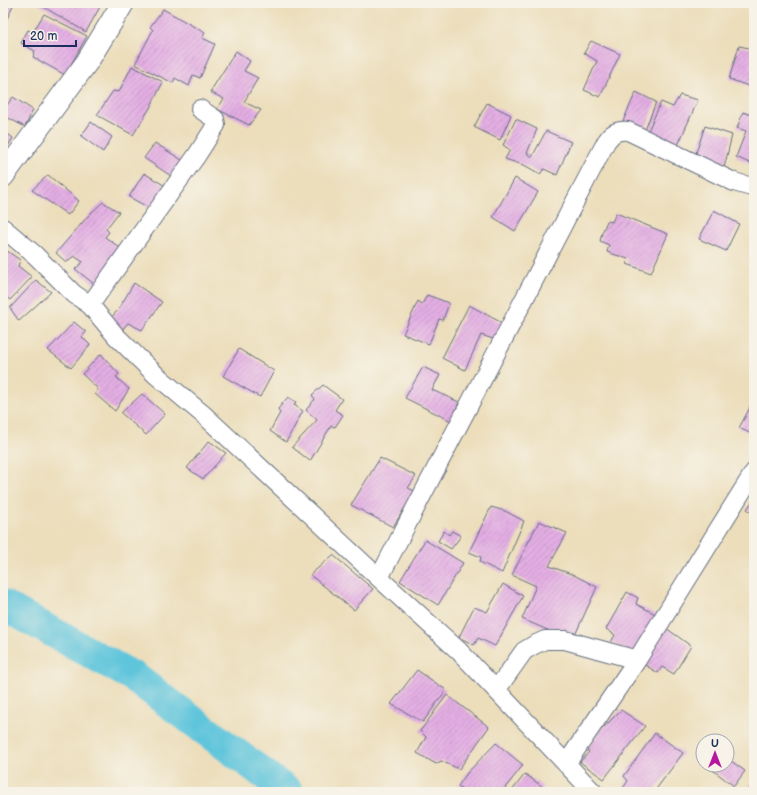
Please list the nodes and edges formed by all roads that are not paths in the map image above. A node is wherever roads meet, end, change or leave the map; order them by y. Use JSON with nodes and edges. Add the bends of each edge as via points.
{"nodes":[{"id":1,"x":123,"y":3,"type":"edge"},
{"id":2,"x":200,"y":109,"type":"dead end"},
{"id":3,"x":3,"y":176,"type":"edge"},
{"id":4,"x":754,"y":185,"type":"edge"},
{"id":5,"x":3,"y":228,"type":"edge"},
{"id":6,"x":90,"y":305,"type":"junction"},
{"id":7,"x":754,"y":472,"type":"edge"},
{"id":8,"x":378,"y":578,"type":"junction"},
{"id":9,"x":637,"y":660,"type":"junction"},
{"id":10,"x":497,"y":689,"type":"junction"},
{"id":11,"x":566,"y":764,"type":"junction"},
{"id":12,"x":593,"y":792,"type":"edge"}],
"edges":[{"from":1,"to":3,"type":"street","via":[[87,62]]},
{"from":2,"to":6,"type":"street","via":[[215,119],[216,124],[198,155]]},
{"from":4,"to":8,"type":"street","via":[[734,182],[628,131],[620,130],[611,134]]},
{"from":5,"to":6,"type":"street","via":[[35,255],[74,294]]},
{"from":6,"to":8,"type":"street","via":[[116,336],[150,369],[205,416]]},
{"from":7,"to":9,"type":"street"},
{"from":8,"to":10,"type":"street"},
{"from":9,"to":10,"type":"street","via":[[565,640],[545,640],[524,651]]},
{"from":9,"to":11,"type":"street"},
{"from":10,"to":11,"type":"street"},
{"from":11,"to":12,"type":"street"}]}
